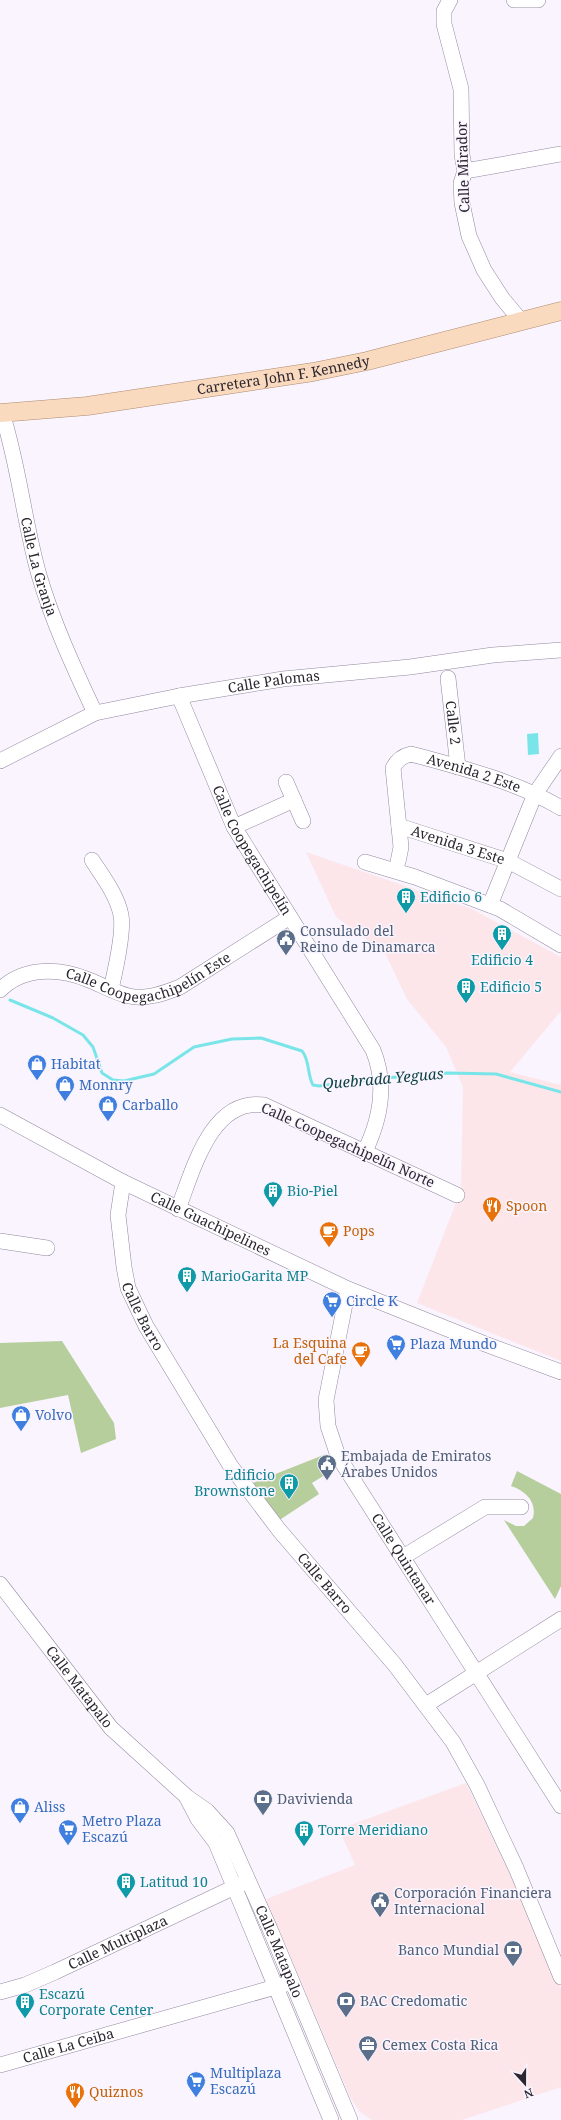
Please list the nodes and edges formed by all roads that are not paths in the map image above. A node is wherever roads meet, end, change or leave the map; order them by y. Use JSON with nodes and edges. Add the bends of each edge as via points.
{"nodes":[{"id":1,"x":450,"y":0,"type":"edge"},
{"id":2,"x":514,"y":0,"type":"edge"},
{"id":3,"x":538,"y":0,"type":"edge"},
{"id":4,"x":561,"y":154,"type":"edge"},
{"id":5,"x":465,"y":171,"type":"junction"},
{"id":6,"x":561,"y":311,"type":"edge"},
{"id":7,"x":522,"y":322,"type":"junction"},
{"id":8,"x":1,"y":413,"type":"edge"},
{"id":9,"x":561,"y":650,"type":"edge"},
{"id":10,"x":448,"y":678,"type":"dead end"},
{"id":11,"x":179,"y":696,"type":"junction"},
{"id":12,"x":95,"y":713,"type":"junction"},
{"id":13,"x":0,"y":761,"type":"edge"},
{"id":14,"x":561,"y":761,"type":"edge"},
{"id":15,"x":458,"y":767,"type":"junction"},
{"id":16,"x":286,"y":782,"type":"dead end"},
{"id":17,"x":540,"y":796,"type":"junction"},
{"id":18,"x":294,"y":800,"type":"junction"},
{"id":19,"x":561,"y":808,"type":"edge"},
{"id":20,"x":303,"y":821,"type":"dead end"},
{"id":21,"x":399,"y":826,"type":"junction"},
{"id":22,"x":234,"y":828,"type":"junction"},
{"id":23,"x":92,"y":860,"type":"dead end"},
{"id":24,"x":365,"y":862,"type":"dead end"},
{"id":25,"x":398,"y":862,"type":"dead end"},
{"id":26,"x":512,"y":863,"type":"junction"},
{"id":27,"x":561,"y":890,"type":"edge"},
{"id":28,"x":495,"y":907,"type":"junction"},
{"id":29,"x":290,"y":917,"type":"junction"},
{"id":30,"x":561,"y":945,"type":"edge"},
{"id":31,"x":111,"y":989,"type":"junction"},
{"id":32,"x":0,"y":990,"type":"edge"},
{"id":33,"x":0,"y":1115,"type":"edge"},
{"id":34,"x":365,"y":1151,"type":"junction"},
{"id":35,"x":123,"y":1182,"type":"junction"},
{"id":36,"x":457,"y":1195,"type":"dead end"},
{"id":37,"x":178,"y":1209,"type":"junction"},
{"id":38,"x":0,"y":1241,"type":"edge"},
{"id":39,"x":47,"y":1248,"type":"dead end"},
{"id":40,"x":348,"y":1289,"type":"junction"},
{"id":41,"x":561,"y":1372,"type":"edge"},
{"id":42,"x":521,"y":1507,"type":"dead end"},
{"id":43,"x":403,"y":1557,"type":"junction"},
{"id":44,"x":0,"y":1584,"type":"edge"},
{"id":45,"x":561,"y":1619,"type":"edge"},
{"id":46,"x":478,"y":1673,"type":"junction"},
{"id":47,"x":426,"y":1706,"type":"junction"},
{"id":48,"x":187,"y":1797,"type":"junction"},
{"id":49,"x":561,"y":1806,"type":"edge"},
{"id":50,"x":249,"y":1880,"type":"junction"},
{"id":51,"x":233,"y":1887,"type":"junction"},
{"id":52,"x":561,"y":1978,"type":"edge"},
{"id":53,"x":293,"y":1982,"type":"junction"},
{"id":54,"x":276,"y":1986,"type":"junction"},
{"id":55,"x":0,"y":1992,"type":"edge"},
{"id":56,"x":0,"y":2065,"type":"edge"},
{"id":57,"x":331,"y":2120,"type":"edge"},
{"id":58,"x":350,"y":2120,"type":"edge"}],
"edges":[{"from":1,"to":5,"type":"street","name":"Calle Mirador","via":[[444,10],[444,24],[461,89],[462,156]]},
{"from":2,"to":3,"type":"street"},
{"from":4,"to":5,"type":"street"},
{"from":5,"to":7,"type":"street","name":"Calle Mirador","via":[[461,183],[462,203],[475,252],[502,298]]},
{"from":6,"to":7,"type":"main road","name":"Carretera John F. Kennedy"},
{"from":7,"to":8,"type":"main road","name":"Carretera John F. Kennedy","via":[[313,372],[87,406]]},
{"from":8,"to":12,"type":"street","name":"Calle La Granja","via":[[10,440],[39,575],[62,640]]},
{"from":9,"to":11,"type":"street","name":"Calle Palomas","via":[[493,655],[410,667],[283,679]]},
{"from":10,"to":15,"type":"street","name":"Calle 2"},
{"from":11,"to":12,"type":"street","name":"Calle Palomas"},
{"from":11,"to":22,"type":"street","name":"Calle Coopegachipelín"},
{"from":12,"to":13,"type":"street","name":"Calle Palomas"},
{"from":14,"to":17,"type":"street"},
{"from":15,"to":17,"type":"street","name":"Avenida 2 Este"},
{"from":15,"to":21,"type":"street","name":"Avenida 2 Este","via":[[411,754],[402,757],[393,768]]},
{"from":16,"to":18,"type":"street"},
{"from":17,"to":19,"type":"street","name":"Avenida 2 Este"},
{"from":17,"to":26,"type":"street"},
{"from":18,"to":20,"type":"street"},
{"from":18,"to":22,"type":"street"},
{"from":21,"to":25,"type":"street"},
{"from":21,"to":26,"type":"street","name":"Avenida 3 Este"},
{"from":22,"to":29,"type":"street","name":"Calle Coopegachipelín"},
{"from":23,"to":31,"type":"street","via":[[111,889],[121,916],[119,946]]},
{"from":24,"to":28,"type":"street","via":[[415,877]]},
{"from":26,"to":27,"type":"street","name":"Avenida 3 Este"},
{"from":26,"to":28,"type":"street"},
{"from":28,"to":30,"type":"street"},
{"from":29,"to":31,"type":"street","name":"Calle Coopegachipelín Este","via":[[180,987],[166,993],[130,996]]},
{"from":29,"to":34,"type":"street","name":"Calle Coopegachipelín","via":[[373,1050],[381,1078],[379,1115]]},
{"from":31,"to":32,"type":"street","name":"Calle Coopegachipelín Este","via":[[68,973],[49,971],[22,975],[8,982]]},
{"from":33,"to":35,"type":"street","name":"Calle Guachipelines"},
{"from":34,"to":36,"type":"street","name":"Calle Coopegachipelín Norte"},
{"from":34,"to":37,"type":"street","name":"Calle Coopegachipelín Norte","via":[[264,1105],[247,1104],[238,1107],[217,1122]]},
{"from":35,"to":37,"type":"street","name":"Calle Guachipelines"},
{"from":35,"to":47,"type":"street","name":"Calle Barro","via":[[118,1215],[124,1268],[128,1288],[146,1326],[230,1465],[280,1530],[395,1665]]},
{"from":37,"to":40,"type":"street","name":"Calle Guachipelines"},
{"from":38,"to":39,"type":"street"},
{"from":40,"to":41,"type":"street","name":"Calle Guachipelines"},
{"from":40,"to":43,"type":"street","name":"Calle Quintanar","via":[[326,1400],[328,1426],[338,1456]]},
{"from":42,"to":43,"type":"street","via":[[484,1507]]},
{"from":43,"to":46,"type":"street","name":"Calle Quintanar"},
{"from":44,"to":48,"type":"street","name":"Calle Matapalo","via":[[111,1728]]},
{"from":45,"to":46,"type":"street"},
{"from":46,"to":47,"type":"street"},
{"from":46,"to":49,"type":"street","name":"Calle Quintanar"},
{"from":47,"to":52,"type":"street","name":"Calle Barro","via":[[453,1742],[478,1785],[516,1868]]},
{"from":48,"to":50,"type":"street","name":"Calle Matapalo","via":[[207,1811],[227,1833]]},
{"from":48,"to":51,"type":"street","name":"Calle Matapalo","via":[[198,1819],[216,1843]]},
{"from":50,"to":51,"type":"street","name":"Calle Multiplaza"},
{"from":50,"to":53,"type":"street","name":"Calle Matapalo"},
{"from":51,"to":54,"type":"street","name":"Calle Matapalo"},
{"from":51,"to":55,"type":"street","name":"Calle Multiplaza","via":[[56,1972]]},
{"from":53,"to":54,"type":"street"},
{"from":53,"to":58,"type":"street","name":"Calle Matapalo"},
{"from":54,"to":56,"type":"street","name":"Calle La Ceiba"},
{"from":54,"to":57,"type":"street","name":"Calle Matapalo"}]}
